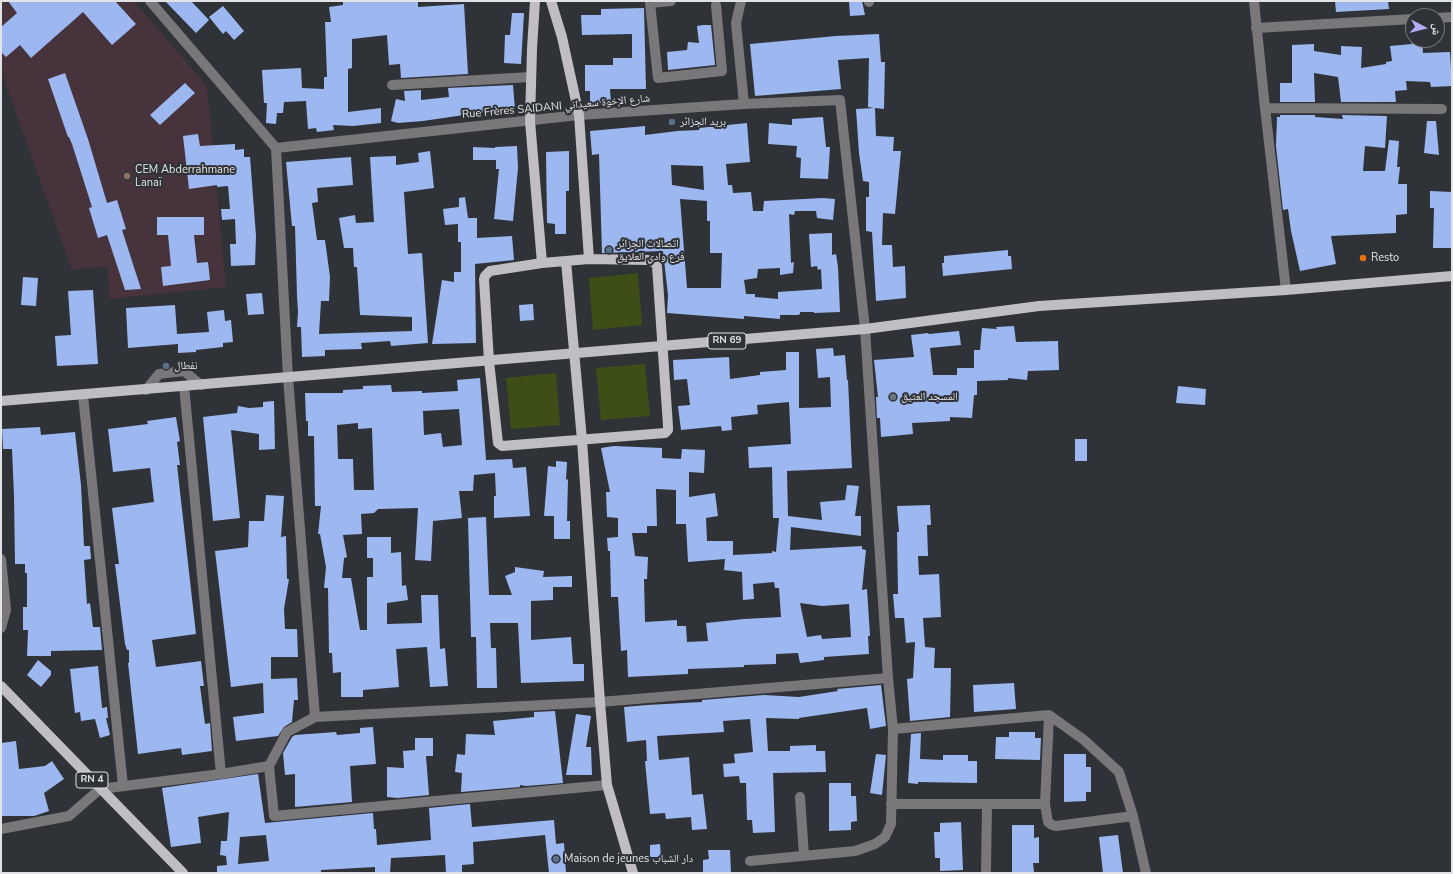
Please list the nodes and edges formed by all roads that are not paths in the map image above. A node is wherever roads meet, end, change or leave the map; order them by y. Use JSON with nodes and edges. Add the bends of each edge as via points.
{"nodes":[{"id":1,"x":150,"y":1,"type":"edge"},
{"id":2,"x":535,"y":1,"type":"edge"},
{"id":3,"x":551,"y":1,"type":"edge"},
{"id":4,"x":671,"y":1,"type":"edge"},
{"id":5,"x":741,"y":1,"type":"edge"},
{"id":6,"x":1254,"y":1,"type":"edge"},
{"id":7,"x":716,"y":4,"type":"dead end"},
{"id":8,"x":1405,"y":19,"type":"edge"},
{"id":9,"x":1256,"y":28,"type":"junction"},
{"id":10,"x":531,"y":77,"type":"junction"},
{"id":11,"x":392,"y":85,"type":"dead end"},
{"id":12,"x":744,"y":104,"type":"junction"},
{"id":13,"x":1265,"y":108,"type":"junction"},
{"id":14,"x":1442,"y":109,"type":"dead end"},
{"id":15,"x":579,"y":115,"type":"junction"},
{"id":16,"x":530,"y":120,"type":"junction"},
{"id":17,"x":276,"y":148,"type":"junction"},
{"id":18,"x":589,"y":259,"type":"junction"},
{"id":19,"x":566,"y":261,"type":"junction"},
{"id":20,"x":542,"y":263,"type":"junction"},
{"id":21,"x":1452,"y":276,"type":"edge"},
{"id":22,"x":1286,"y":290,"type":"junction"},
{"id":23,"x":865,"y":329,"type":"junction"},
{"id":24,"x":662,"y":347,"type":"junction"},
{"id":25,"x":575,"y":354,"type":"junction"},
{"id":26,"x":489,"y":361,"type":"junction"},
{"id":27,"x":288,"y":378,"type":"junction"},
{"id":28,"x":201,"y":385,"type":"junction"},
{"id":29,"x":184,"y":386,"type":"junction"},
{"id":30,"x":146,"y":390,"type":"junction"},
{"id":31,"x":83,"y":395,"type":"junction"},
{"id":32,"x":1,"y":401,"type":"edge"},
{"id":33,"x":582,"y":440,"type":"junction"},
{"id":34,"x":1,"y":559,"type":"edge"},
{"id":35,"x":1,"y":628,"type":"edge"},
{"id":36,"x":888,"y":678,"type":"junction"},
{"id":37,"x":1,"y":686,"type":"edge"},
{"id":38,"x":600,"y":702,"type":"junction"},
{"id":39,"x":1049,"y":715,"type":"junction"},
{"id":40,"x":315,"y":717,"type":"junction"},
{"id":41,"x":893,"y":729,"type":"junction"},
{"id":42,"x":269,"y":766,"type":"junction"},
{"id":43,"x":221,"y":774,"type":"junction"},
{"id":44,"x":607,"y":785,"type":"junction"},
{"id":45,"x":123,"y":786,"type":"junction"},
{"id":46,"x":100,"y":789,"type":"junction"},
{"id":47,"x":800,"y":797,"type":"dead end"},
{"id":48,"x":892,"y":804,"type":"junction"},
{"id":49,"x":987,"y":804,"type":"junction"},
{"id":50,"x":1045,"y":804,"type":"junction"},
{"id":51,"x":1133,"y":816,"type":"junction"},
{"id":52,"x":1,"y":829,"type":"edge"},
{"id":53,"x":804,"y":856,"type":"junction"},
{"id":54,"x":750,"y":860,"type":"dead end"},
{"id":55,"x":986,"y":870,"type":"dead end"},
{"id":56,"x":183,"y":873,"type":"edge"},
{"id":57,"x":633,"y":873,"type":"edge"},
{"id":58,"x":1146,"y":873,"type":"edge"}],
"edges":[{"from":1,"to":17,"type":"street"},
{"from":2,"to":10,"type":"main road"},
{"from":3,"to":15,"type":"main road"},
{"from":4,"to":7,"type":"street","via":[[650,3],[658,78],[722,71]]},
{"from":5,"to":12,"type":"street","via":[[736,23]]},
{"from":6,"to":9,"type":"street"},
{"from":8,"to":9,"type":"street"},
{"from":9,"to":13,"type":"street"},
{"from":10,"to":11,"type":"street"},
{"from":10,"to":16,"type":"main road"},
{"from":12,"to":15,"type":"street","name":"Rue Frères SAIDANI شارع الإخوة سعيداني"},
{"from":12,"to":23,"type":"street","name":"Rue Frères SAIDANI شارع الإخوة سعيداني","via":[[840,100]]},
{"from":13,"to":14,"type":"street"},
{"from":13,"to":22,"type":"street"},
{"from":15,"to":16,"type":"street","name":"Rue Frères SAIDANI شارع الإخوة سعيداني"},
{"from":15,"to":18,"type":"main road"},
{"from":16,"to":17,"type":"street","name":"Rue Frères SAIDANI شارع الإخوة سعيداني"},
{"from":16,"to":20,"type":"main road"},
{"from":17,"to":27,"type":"street"},
{"from":18,"to":19,"type":"main road"},
{"from":18,"to":24,"type":"main road","via":[[648,260],[655,263]]},
{"from":19,"to":20,"type":"main road"},
{"from":19,"to":25,"type":"main road"},
{"from":20,"to":26,"type":"main road","via":[[490,272],[485,276]]},
{"from":21,"to":22,"type":"main road","number":"RN 69"},
{"from":22,"to":23,"type":"main road","number":"RN 69","via":[[1039,306]]},
{"from":23,"to":24,"type":"main road","number":"RN 69"},
{"from":23,"to":36,"type":"street"},
{"from":24,"to":25,"type":"main road","number":"RN 69"},
{"from":24,"to":33,"type":"main road","via":[[668,430],[661,434]]},
{"from":25,"to":26,"type":"main road","number":"RN 69"},
{"from":25,"to":33,"type":"main road"},
{"from":26,"to":27,"type":"main road","number":"RN 69"},
{"from":26,"to":33,"type":"main road","via":[[499,445]]},
{"from":27,"to":28,"type":"main road","number":"RN 69"},
{"from":27,"to":40,"type":"street"},
{"from":28,"to":29,"type":"main road","number":"RN 69"},
{"from":28,"to":30,"type":"street","via":[[184,371],[159,374]]},
{"from":29,"to":30,"type":"main road","number":"RN 69"},
{"from":29,"to":43,"type":"street"},
{"from":30,"to":31,"type":"main road","number":"RN 69"},
{"from":31,"to":32,"type":"main road","number":"RN 69"},
{"from":31,"to":45,"type":"street"},
{"from":33,"to":38,"type":"main road"},
{"from":34,"to":35,"type":"street","via":[[6,610]]},
{"from":36,"to":38,"type":"street"},
{"from":36,"to":41,"type":"street"},
{"from":37,"to":46,"type":"main road","number":"RN 4"},
{"from":38,"to":40,"type":"street"},
{"from":38,"to":44,"type":"main road"},
{"from":39,"to":41,"type":"street"},
{"from":39,"to":50,"type":"street"},
{"from":39,"to":51,"type":"street","via":[[1084,740],[1119,772]]},
{"from":40,"to":42,"type":"street","via":[[287,732]]},
{"from":41,"to":48,"type":"street"},
{"from":42,"to":43,"type":"street"},
{"from":42,"to":44,"type":"street","via":[[274,816]]},
{"from":43,"to":45,"type":"street"},
{"from":44,"to":57,"type":"main road"},
{"from":45,"to":46,"type":"street"},
{"from":46,"to":52,"type":"street","via":[[69,816]]},
{"from":46,"to":56,"type":"main road","number":"RN 4"},
{"from":47,"to":53,"type":"street"},
{"from":48,"to":49,"type":"street"},
{"from":48,"to":53,"type":"street","via":[[891,824],[885,837],[875,844],[855,851]]},
{"from":49,"to":50,"type":"street"},
{"from":49,"to":55,"type":"street"},
{"from":50,"to":51,"type":"street","via":[[1048,822],[1052,825]]},
{"from":51,"to":58,"type":"street"},
{"from":53,"to":54,"type":"street"}]}
